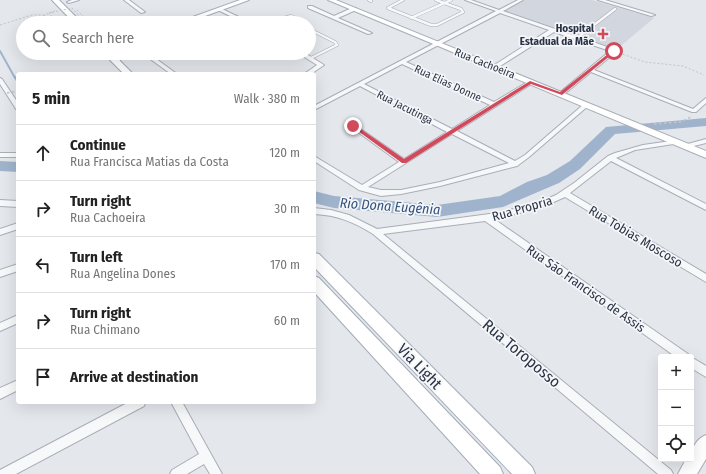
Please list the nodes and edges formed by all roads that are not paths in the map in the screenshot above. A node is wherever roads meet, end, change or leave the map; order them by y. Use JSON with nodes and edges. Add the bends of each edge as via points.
{"nodes":[{"id":1,"x":77,"y":0,"type":"edge"},
{"id":2,"x":126,"y":0,"type":"edge"},
{"id":3,"x":331,"y":0,"type":"edge"},
{"id":4,"x":403,"y":0,"type":"edge"},
{"id":5,"x":436,"y":0,"type":"edge"},
{"id":6,"x":450,"y":0,"type":"edge"},
{"id":7,"x":467,"y":0,"type":"edge"},
{"id":8,"x":521,"y":0,"type":"edge"},
{"id":9,"x":600,"y":0,"type":"edge"},
{"id":10,"x":239,"y":1,"type":"edge"},
{"id":11,"x":52,"y":2,"type":"edge"},
{"id":12,"x":69,"y":2,"type":"dead end"},
{"id":13,"x":444,"y":3,"type":"junction"},
{"id":14,"x":310,"y":7,"type":"dead end"},
{"id":15,"x":220,"y":9,"type":"junction"},
{"id":16,"x":354,"y":9,"type":"junction"},
{"id":17,"x":615,"y":9,"type":"dead end"},
{"id":18,"x":499,"y":11,"type":"junction"},
{"id":19,"x":143,"y":12,"type":"dead end"},
{"id":20,"x":653,"y":15,"type":"dead end"},
{"id":21,"x":60,"y":16,"type":"edge"},
{"id":22,"x":69,"y":16,"type":"edge"},
{"id":23,"x":200,"y":16,"type":"edge"},
{"id":24,"x":234,"y":16,"type":"edge"},
{"id":25,"x":334,"y":18,"type":"junction"},
{"id":26,"x":411,"y":18,"type":"junction"},
{"id":27,"x":553,"y":30,"type":"junction"},
{"id":28,"x":316,"y":32,"type":"edge"},
{"id":29,"x":370,"y":33,"type":"dead end"},
{"id":30,"x":577,"y":38,"type":"junction"},
{"id":31,"x":436,"y":43,"type":"junction"},
{"id":32,"x":316,"y":56,"type":"edge"},
{"id":33,"x":103,"y":60,"type":"edge"},
{"id":34,"x":155,"y":60,"type":"edge"},
{"id":35,"x":314,"y":60,"type":"edge"},
{"id":36,"x":116,"y":62,"type":"edge"},
{"id":37,"x":402,"y":62,"type":"junction"},
{"id":38,"x":495,"y":67,"type":"junction"},
{"id":39,"x":592,"y":71,"type":"junction"},
{"id":40,"x":114,"y":72,"type":"edge"},
{"id":41,"x":127,"y":72,"type":"edge"},
{"id":42,"x":171,"y":72,"type":"edge"},
{"id":43,"x":310,"y":72,"type":"edge"},
{"id":44,"x":0,"y":80,"type":"edge"},
{"id":45,"x":531,"y":82,"type":"junction"},
{"id":46,"x":360,"y":84,"type":"junction"},
{"id":47,"x":4,"y":91,"type":"edge"},
{"id":48,"x":561,"y":94,"type":"junction"},
{"id":49,"x":706,"y":100,"type":"edge"},
{"id":50,"x":495,"y":105,"type":"junction"},
{"id":51,"x":586,"y":105,"type":"junction"},
{"id":52,"x":16,"y":106,"type":"edge"},
{"id":53,"x":316,"y":107,"type":"edge"},
{"id":54,"x":353,"y":126,"type":"dead end"},
{"id":55,"x":452,"y":132,"type":"junction"},
{"id":56,"x":706,"y":141,"type":"edge"},
{"id":57,"x":682,"y":144,"type":"junction"},
{"id":58,"x":0,"y":155,"type":"edge"},
{"id":59,"x":16,"y":155,"type":"edge"},
{"id":60,"x":706,"y":155,"type":"edge"},
{"id":61,"x":611,"y":158,"type":"junction"},
{"id":62,"x":316,"y":159,"type":"edge"},
{"id":63,"x":404,"y":162,"type":"junction"},
{"id":64,"x":515,"y":164,"type":"junction"},
{"id":65,"x":362,"y":188,"type":"junction"},
{"id":66,"x":566,"y":194,"type":"junction"},
{"id":67,"x":0,"y":203,"type":"edge"},
{"id":68,"x":16,"y":204,"type":"edge"},
{"id":69,"x":706,"y":207,"type":"edge"},
{"id":70,"x":316,"y":211,"type":"edge"},
{"id":71,"x":487,"y":218,"type":"junction"},
{"id":72,"x":16,"y":227,"type":"edge"},
{"id":73,"x":0,"y":232,"type":"edge"},
{"id":74,"x":376,"y":232,"type":"junction"},
{"id":75,"x":316,"y":260,"type":"edge"},
{"id":76,"x":16,"y":268,"type":"edge"},
{"id":77,"x":0,"y":274,"type":"edge"},
{"id":78,"x":706,"y":278,"type":"edge"},
{"id":79,"x":316,"y":284,"type":"edge"},
{"id":80,"x":16,"y":321,"type":"edge"},
{"id":81,"x":0,"y":327,"type":"edge"},
{"id":82,"x":680,"y":354,"type":"edge"},
{"id":83,"x":694,"y":364,"type":"edge"},
{"id":84,"x":706,"y":372,"type":"edge"},
{"id":85,"x":16,"y":386,"type":"edge"},
{"id":86,"x":0,"y":394,"type":"edge"},
{"id":87,"x":136,"y":404,"type":"edge"},
{"id":88,"x":177,"y":404,"type":"edge"},
{"id":89,"x":706,"y":443,"type":"edge"},
{"id":90,"x":206,"y":456,"type":"junction"},
{"id":91,"x":4,"y":474,"type":"edge"},
{"id":92,"x":176,"y":474,"type":"edge"},
{"id":93,"x":216,"y":474,"type":"edge"},
{"id":94,"x":493,"y":474,"type":"edge"},
{"id":95,"x":525,"y":474,"type":"edge"},
{"id":96,"x":667,"y":474,"type":"edge"},
{"id":97,"x":687,"y":474,"type":"edge"}],
"edges":[{"from":1,"to":12,"type":"street"},
{"from":2,"to":19,"type":"street"},
{"from":3,"to":16,"type":"main road","name":"Rua Cachoeira"},
{"from":4,"to":26,"type":"lane","via":[[388,8]]},
{"from":5,"to":13,"type":"lane"},
{"from":6,"to":13,"type":"lane"},
{"from":7,"to":18,"type":"street"},
{"from":8,"to":18,"type":"street"},
{"from":9,"to":20,"type":"street"},
{"from":10,"to":15,"type":"main road"},
{"from":11,"to":21,"type":"main road"},
{"from":11,"to":22,"type":"main road"},
{"from":13,"to":26,"type":"lane"},
{"from":13,"to":26,"type":"lane","via":[[463,12],[434,25]]},
{"from":14,"to":25,"type":"street"},
{"from":15,"to":23,"type":"main road"},
{"from":15,"to":24,"type":"street"},
{"from":16,"to":25,"type":"street"},
{"from":16,"to":31,"type":"main road","name":"Rua Cachoeira"},
{"from":17,"to":30,"type":"lane"},
{"from":18,"to":27,"type":"street"},
{"from":18,"to":31,"type":"street"},
{"from":25,"to":29,"type":"street"},
{"from":27,"to":30,"type":"street"},
{"from":27,"to":38,"type":"street"},
{"from":28,"to":32,"type":"lane","via":[[337,45]]},
{"from":30,"to":39,"type":"street","via":[[614,51]]},
{"from":31,"to":37,"type":"street"},
{"from":31,"to":38,"type":"main road","name":"Rua Cachoeira"},
{"from":33,"to":40,"type":"main road"},
{"from":34,"to":42,"type":"street"},
{"from":35,"to":43,"type":"street","via":[[321,65]]},
{"from":36,"to":41,"type":"main road"},
{"from":37,"to":46,"type":"street"},
{"from":37,"to":50,"type":"street","name":"Rua Elias Donne"},
{"from":38,"to":45,"type":"main road","name":"Rua Cachoeira"},
{"from":39,"to":48,"type":"street"},
{"from":39,"to":49,"type":"street","via":[[694,111]]},
{"from":44,"to":47,"type":"street"},
{"from":45,"to":48,"type":"main road","name":"Rua Cachoeira"},
{"from":45,"to":50,"type":"street"},
{"from":46,"to":53,"type":"street"},
{"from":46,"to":55,"type":"street","name":"Rua Jacutinga"},
{"from":47,"to":52,"type":"street"},
{"from":48,"to":51,"type":"main road","name":"Rua Cachoeira"},
{"from":50,"to":55,"type":"street"},
{"from":51,"to":57,"type":"main road","name":"Rua Cachoeira"},
{"from":51,"to":64,"type":"street"},
{"from":54,"to":63,"type":"street"},
{"from":55,"to":63,"type":"street"},
{"from":55,"to":64,"type":"street","name":"Rua Jacutinga"},
{"from":56,"to":57,"type":"street","name":"Rua Propria"},
{"from":57,"to":60,"type":"main road","name":"Rua Cachoeira"},
{"from":57,"to":61,"type":"street","name":"Rua Propria","via":[[637,148]]},
{"from":58,"to":59,"type":"street"},
{"from":61,"to":66,"type":"street","name":"Rua Propria"},
{"from":61,"to":69,"type":"street"},
{"from":62,"to":65,"type":"street"},
{"from":63,"to":65,"type":"street"},
{"from":64,"to":65,"type":"street","via":[[401,192],[381,193]]},
{"from":66,"to":71,"type":"street","name":"Rua Propria","via":[[538,206]]},
{"from":66,"to":78,"type":"street","name":"Rua Tobias Moscoso"},
{"from":67,"to":68,"type":"street"},
{"from":70,"to":74,"type":"street","name":"Rua Toroposso","via":[[341,214]]},
{"from":71,"to":74,"type":"street","name":"Rua Propria"},
{"from":71,"to":82,"type":"street","name":"Rua São Francisco de Assis"},
{"from":72,"to":73,"type":"street"},
{"from":74,"to":96,"type":"street","name":"Rua Toroposso"},
{"from":75,"to":95,"type":"main road","name":"Via Light"},
{"from":76,"to":77,"type":"street"},
{"from":79,"to":94,"type":"main road","name":"Via Light"},
{"from":80,"to":81,"type":"street"},
{"from":83,"to":84,"type":"street"},
{"from":85,"to":86,"type":"street"},
{"from":87,"to":91,"type":"street"},
{"from":88,"to":90,"type":"street"},
{"from":89,"to":97,"type":"main road"},
{"from":90,"to":92,"type":"street"},
{"from":90,"to":93,"type":"street"}]}
